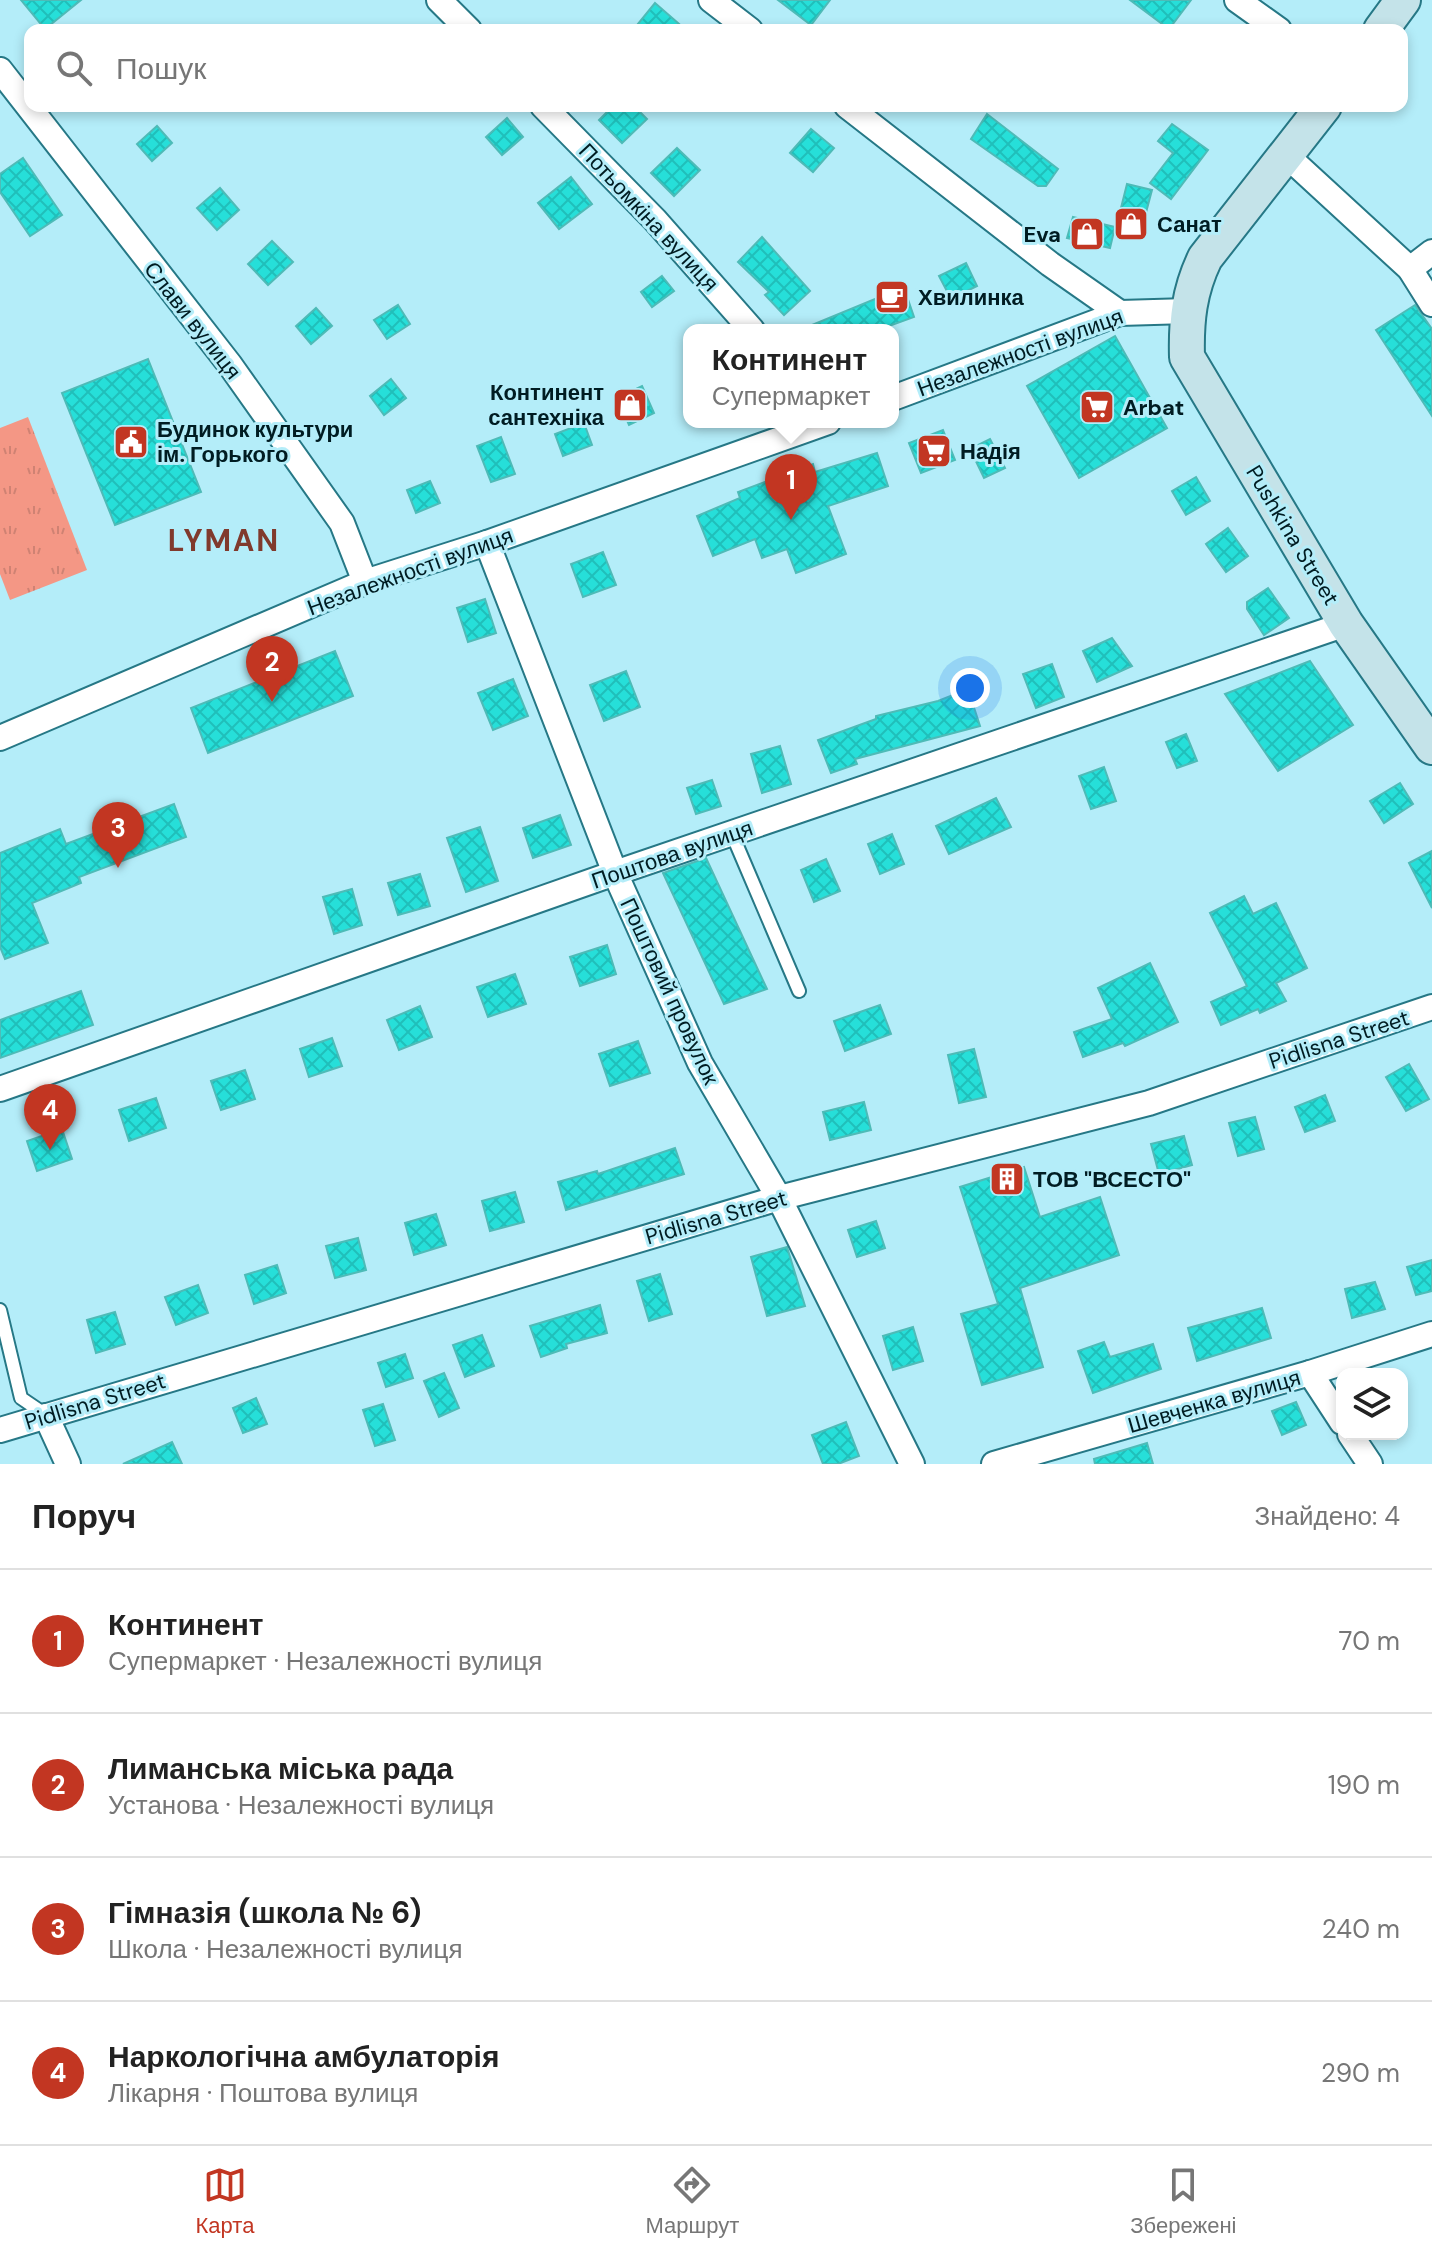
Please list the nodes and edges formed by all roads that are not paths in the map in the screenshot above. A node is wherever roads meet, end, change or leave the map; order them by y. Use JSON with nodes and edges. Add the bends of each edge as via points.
{"nodes":[{"id":1,"x":439,"y":0,"type":"edge"},
{"id":2,"x":711,"y":0,"type":"edge"},
{"id":3,"x":1237,"y":0,"type":"edge"},
{"id":4,"x":1403,"y":0,"type":"edge"},
{"id":5,"x":463,"y":24,"type":"edge"},
{"id":6,"x":742,"y":24,"type":"edge"},
{"id":7,"x":1271,"y":24,"type":"edge"},
{"id":8,"x":1385,"y":24,"type":"edge"},
{"id":9,"x":0,"y":70,"type":"edge"},
{"id":10,"x":8,"y":100,"type":"edge"},
{"id":11,"x":549,"y":112,"type":"edge"},
{"id":12,"x":855,"y":112,"type":"edge"},
{"id":13,"x":1319,"y":112,"type":"edge"},
{"id":14,"x":1286,"y":155,"type":"junction"},
{"id":15,"x":1432,"y":252,"type":"edge"},
{"id":16,"x":1410,"y":269,"type":"junction"},
{"id":17,"x":1432,"y":304,"type":"edge"},
{"id":18,"x":1188,"y":311,"type":"junction"},
{"id":19,"x":1120,"y":313,"type":"junction"},
{"id":20,"x":747,"y":324,"type":"edge"},
{"id":21,"x":899,"y":396,"type":"edge"},
{"id":22,"x":809,"y":428,"type":"edge"},
{"id":23,"x":487,"y":543,"type":"junction"},
{"id":24,"x":365,"y":582,"type":"junction"},
{"id":25,"x":1346,"y":624,"type":"junction"},
{"id":26,"x":0,"y":738,"type":"edge"},
{"id":27,"x":1432,"y":747,"type":"edge"},
{"id":28,"x":732,"y":834,"type":"junction"},
{"id":29,"x":615,"y":873,"type":"junction"},
{"id":30,"x":799,"y":991,"type":"dead end"},
{"id":31,"x":1432,"y":1007,"type":"edge"},
{"id":32,"x":0,"y":1089,"type":"edge"},
{"id":33,"x":779,"y":1198,"type":"junction"},
{"id":34,"x":0,"y":1310,"type":"edge"},
{"id":35,"x":1432,"y":1334,"type":"edge"},
{"id":36,"x":1310,"y":1373,"type":"junction"},
{"id":37,"x":1336,"y":1413,"type":"edge"},
{"id":38,"x":46,"y":1416,"type":"junction"},
{"id":39,"x":0,"y":1430,"type":"edge"},
{"id":40,"x":1354,"y":1440,"type":"edge"},
{"id":41,"x":1022,"y":1460,"type":"edge"},
{"id":42,"x":68,"y":1464,"type":"edge"},
{"id":43,"x":912,"y":1464,"type":"edge"},
{"id":44,"x":994,"y":1464,"type":"edge"},
{"id":45,"x":1370,"y":1464,"type":"edge"}],
"edges":[{"from":1,"to":5,"type":"street"},
{"from":2,"to":6,"type":"street"},
{"from":3,"to":7,"type":"street"},
{"from":4,"to":8,"type":"main road"},
{"from":9,"to":10,"type":"street","name":"Слави вулиця"},
{"from":10,"to":24,"type":"street","name":"Слави вулиця","via":[[230,365],[342,523]]},
{"from":11,"to":20,"type":"street","name":"Потьомкіна вулиця"},
{"from":12,"to":19,"type":"street"},
{"from":13,"to":14,"type":"main road"},
{"from":14,"to":16,"type":"street"},
{"from":14,"to":18,"type":"main road","via":[[1205,258]]},
{"from":15,"to":16,"type":"street"},
{"from":16,"to":17,"type":"street"},
{"from":18,"to":19,"type":"street","name":"Незалежності вулиця"},
{"from":18,"to":25,"type":"main road","name":"Pushkina Street","via":[[1187,357]]},
{"from":19,"to":21,"type":"street","name":"Незалежності вулиця"},
{"from":22,"to":23,"type":"street","name":"Незалежності вулиця"},
{"from":23,"to":24,"type":"street","name":"Незалежності вулиця"},
{"from":23,"to":29,"type":"street","name":"Поштовий провулок"},
{"from":24,"to":26,"type":"street","name":"Незалежності вулиця"},
{"from":25,"to":27,"type":"main road","name":"Pushkina Street"},
{"from":25,"to":28,"type":"street","name":"Поштова вулиця"},
{"from":28,"to":29,"type":"street","name":"Поштова вулиця"},
{"from":28,"to":30,"type":"lane"},
{"from":29,"to":32,"type":"street","name":"Поштова вулиця"},
{"from":29,"to":33,"type":"street","name":"Поштовий провулок","via":[[700,1063]]},
{"from":31,"to":33,"type":"street","name":"Pidlisna Street","via":[[1149,1103]]},
{"from":33,"to":38,"type":"street","name":"Pidlisna Street"},
{"from":33,"to":43,"type":"street","name":"Поштовий провулок"},
{"from":34,"to":38,"type":"lane","via":[[21,1398]]},
{"from":35,"to":36,"type":"street","name":"Шевченка вулиця"},
{"from":36,"to":37,"type":"street"},
{"from":36,"to":41,"type":"street","name":"Шевченка вулиця"},
{"from":38,"to":39,"type":"street","name":"Pidlisna Street"},
{"from":38,"to":42,"type":"street"},
{"from":40,"to":45,"type":"street"},
{"from":41,"to":44,"type":"street","name":"Шевченка вулиця"}]}
